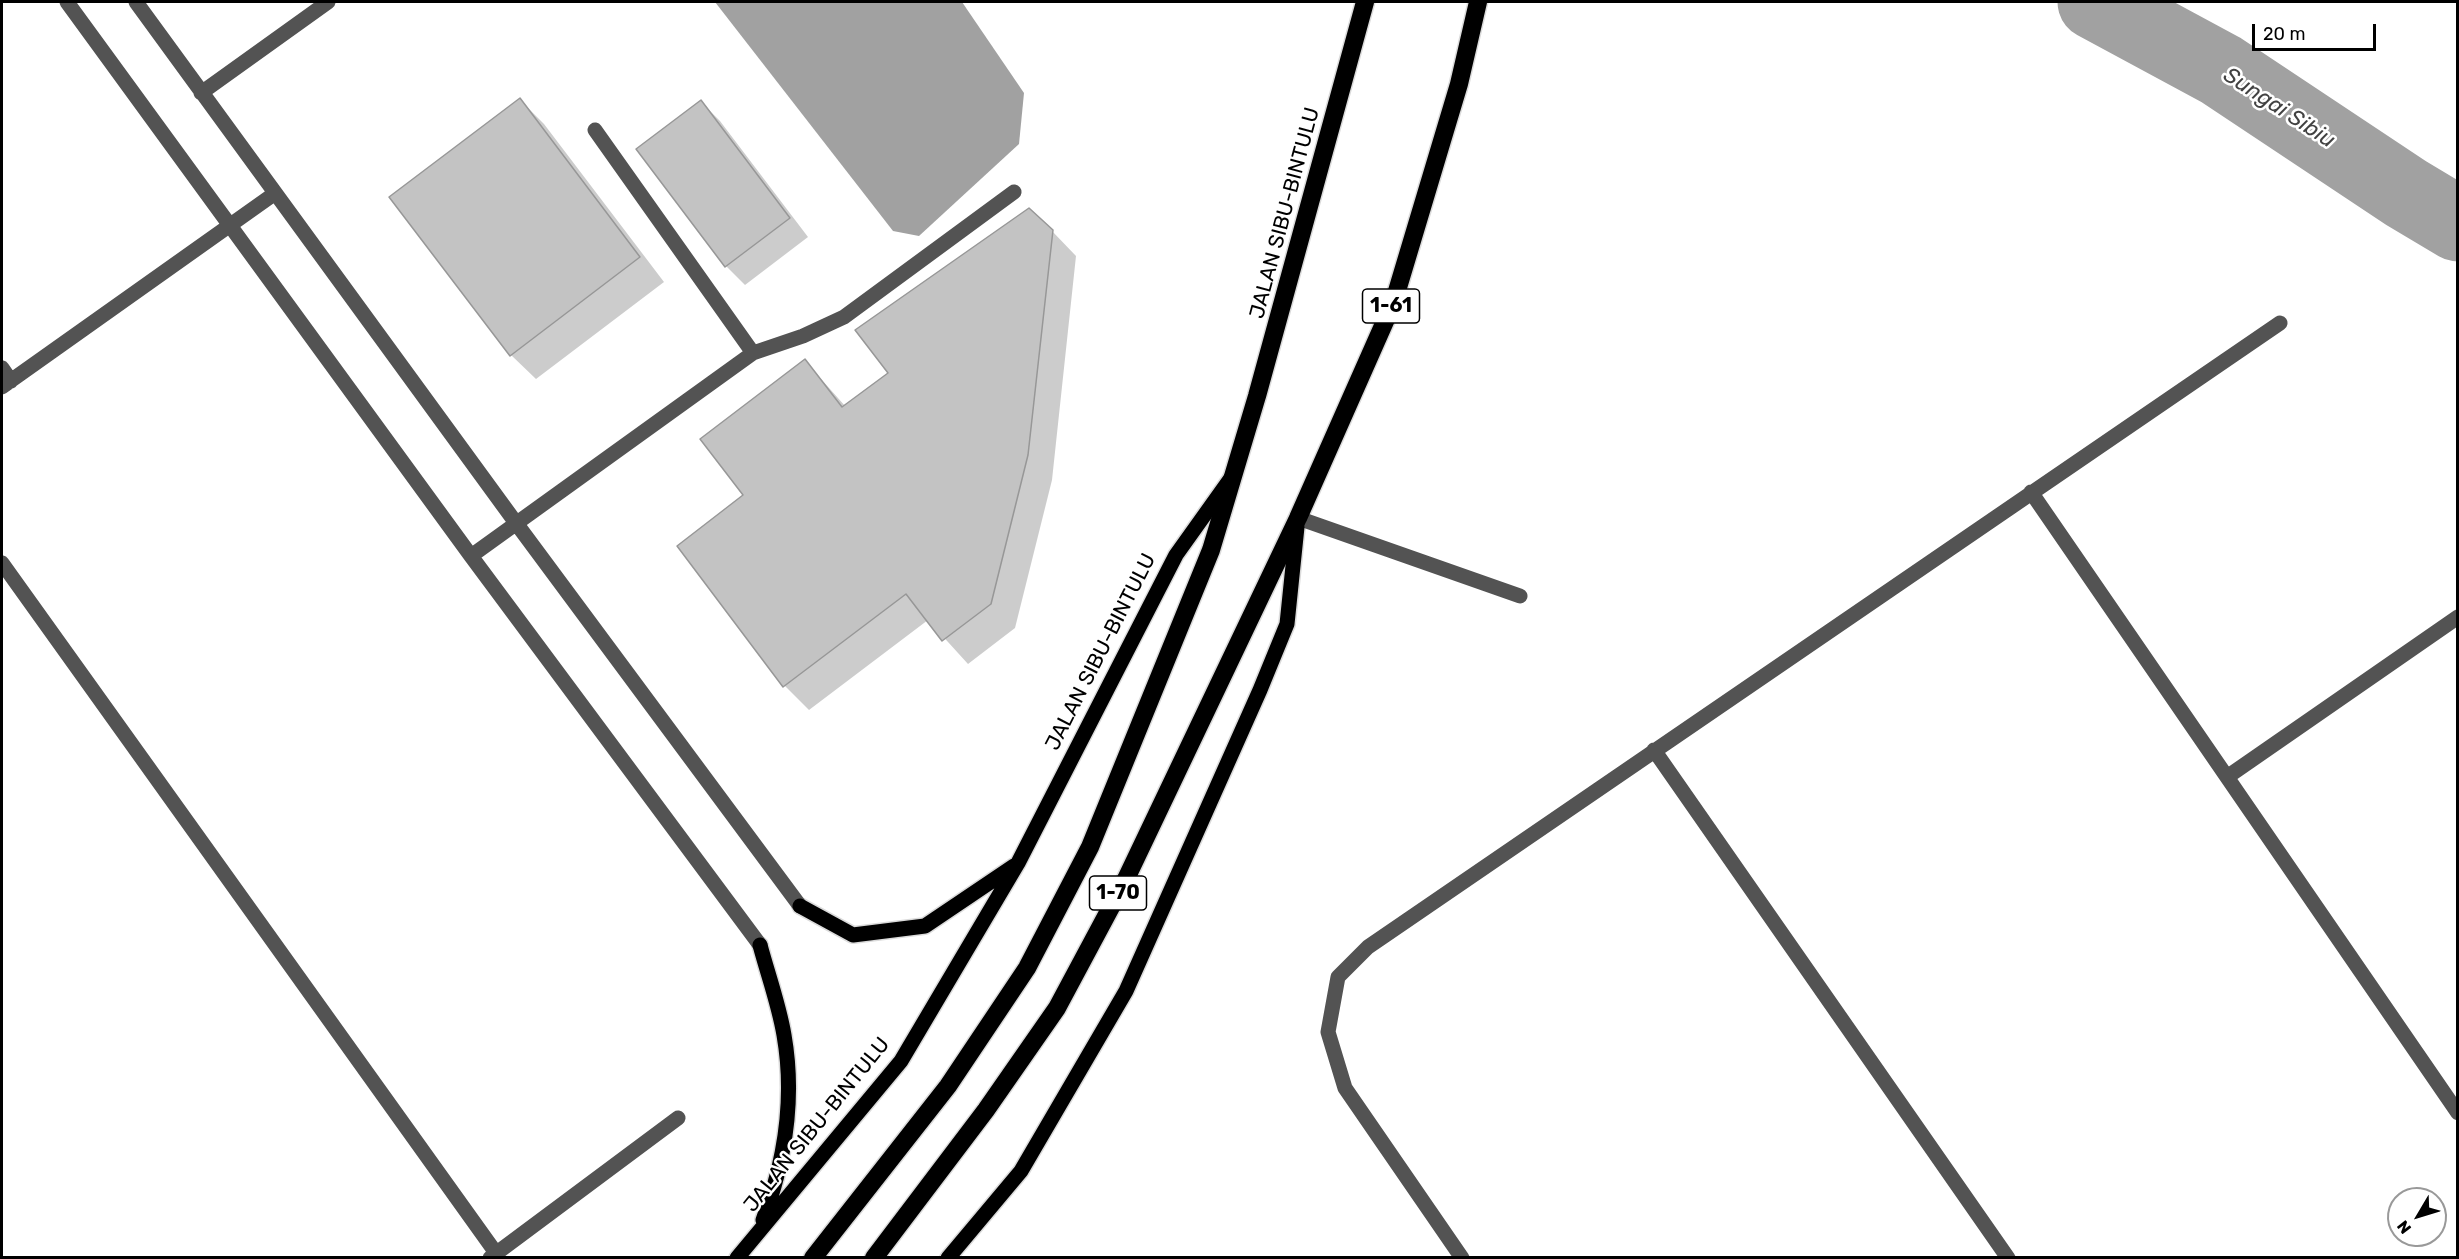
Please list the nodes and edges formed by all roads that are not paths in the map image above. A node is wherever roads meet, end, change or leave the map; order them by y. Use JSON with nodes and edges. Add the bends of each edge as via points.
{"nodes":[{"id":1,"x":66,"y":2,"type":"edge"},
{"id":2,"x":136,"y":2,"type":"edge"},
{"id":3,"x":328,"y":2,"type":"edge"},
{"id":4,"x":1365,"y":2,"type":"edge"},
{"id":5,"x":1478,"y":2,"type":"edge"},
{"id":6,"x":201,"y":93,"type":"junction"},
{"id":7,"x":596,"y":130,"type":"dead end"},
{"id":8,"x":1014,"y":192,"type":"dead end"},
{"id":9,"x":274,"y":194,"type":"junction"},
{"id":10,"x":230,"y":224,"type":"junction"},
{"id":11,"x":2280,"y":323,"type":"dead end"},
{"id":12,"x":753,"y":353,"type":"junction"},
{"id":13,"x":2,"y":368,"type":"edge"},
{"id":14,"x":6,"y":384,"type":"edge"},
{"id":15,"x":1234,"y":474,"type":"junction"},
{"id":16,"x":2031,"y":492,"type":"junction"},
{"id":17,"x":1298,"y":518,"type":"junction"},
{"id":18,"x":516,"y":523,"type":"junction"},
{"id":19,"x":471,"y":556,"type":"junction"},
{"id":20,"x":2,"y":563,"type":"edge"},
{"id":21,"x":1520,"y":596,"type":"dead end"},
{"id":22,"x":2457,"y":617,"type":"edge"},
{"id":23,"x":1654,"y":750,"type":"junction"},
{"id":24,"x":2227,"y":777,"type":"junction"},
{"id":25,"x":1018,"y":863,"type":"junction"},
{"id":26,"x":800,"y":906,"type":"joint"},
{"id":27,"x":760,"y":945,"type":"joint"},
{"id":28,"x":2457,"y":1113,"type":"edge"},
{"id":29,"x":678,"y":1118,"type":"dead end"},
{"id":30,"x":759,"y":1232,"type":"junction"},
{"id":31,"x":493,"y":1255,"type":"edge"},
{"id":32,"x":737,"y":1257,"type":"edge"},
{"id":33,"x":813,"y":1257,"type":"edge"},
{"id":34,"x":874,"y":1257,"type":"edge"},
{"id":35,"x":948,"y":1257,"type":"edge"},
{"id":36,"x":1462,"y":1257,"type":"edge"},
{"id":37,"x":2008,"y":1257,"type":"edge"}],
"edges":[{"from":1,"to":10,"type":"street"},
{"from":2,"to":6,"type":"street"},
{"from":3,"to":6,"type":"street"},
{"from":4,"to":15,"type":"highway","name":"JALAN SIBU-BINTULU"},
{"from":5,"to":17,"type":"highway","number":"1-61","via":[[1460,84],[1394,301]]},
{"from":6,"to":9,"type":"street"},
{"from":7,"to":12,"type":"street"},
{"from":8,"to":12,"type":"street","via":[[844,317]]},
{"from":9,"to":10,"type":"street"},
{"from":9,"to":18,"type":"street"},
{"from":10,"to":14,"type":"street"},
{"from":10,"to":19,"type":"street"},
{"from":11,"to":16,"type":"street"},
{"from":12,"to":18,"type":"street"},
{"from":13,"to":14,"type":"street"},
{"from":15,"to":25,"type":"main road","name":"JALAN SIBU-BINTULU","via":[[1176,555]]},
{"from":15,"to":33,"type":"highway","number":"1-70","via":[[1188,611],[1090,847],[1027,968],[948,1086]]},
{"from":16,"to":23,"type":"street"},
{"from":16,"to":24,"type":"street"},
{"from":17,"to":21,"type":"street"},
{"from":17,"to":34,"type":"highway","number":"1-70","via":[[1126,879],[1058,1008]]},
{"from":17,"to":35,"type":"main road","via":[[1287,624],[1126,991],[1021,1171]]},
{"from":18,"to":19,"type":"street"},
{"from":18,"to":26,"type":"street"},
{"from":19,"to":27,"type":"street"},
{"from":20,"to":31,"type":"street"},
{"from":22,"to":24,"type":"street"},
{"from":23,"to":36,"type":"street","via":[[1368,947],[1338,977],[1328,1032],[1345,1088]]},
{"from":23,"to":37,"type":"street"},
{"from":24,"to":28,"type":"street"},
{"from":25,"to":26,"type":"main road","via":[[925,926],[854,934]]},
{"from":25,"to":30,"type":"main road","name":"JALAN SIBU-BINTULU","via":[[901,1061]]},
{"from":27,"to":30,"type":"main road","via":[[784,1034],[788,1076],[787,1131],[777,1183]]},
{"from":29,"to":31,"type":"street"},
{"from":30,"to":32,"type":"main road","name":"JALAN SIBU-BINTULU"}]}
